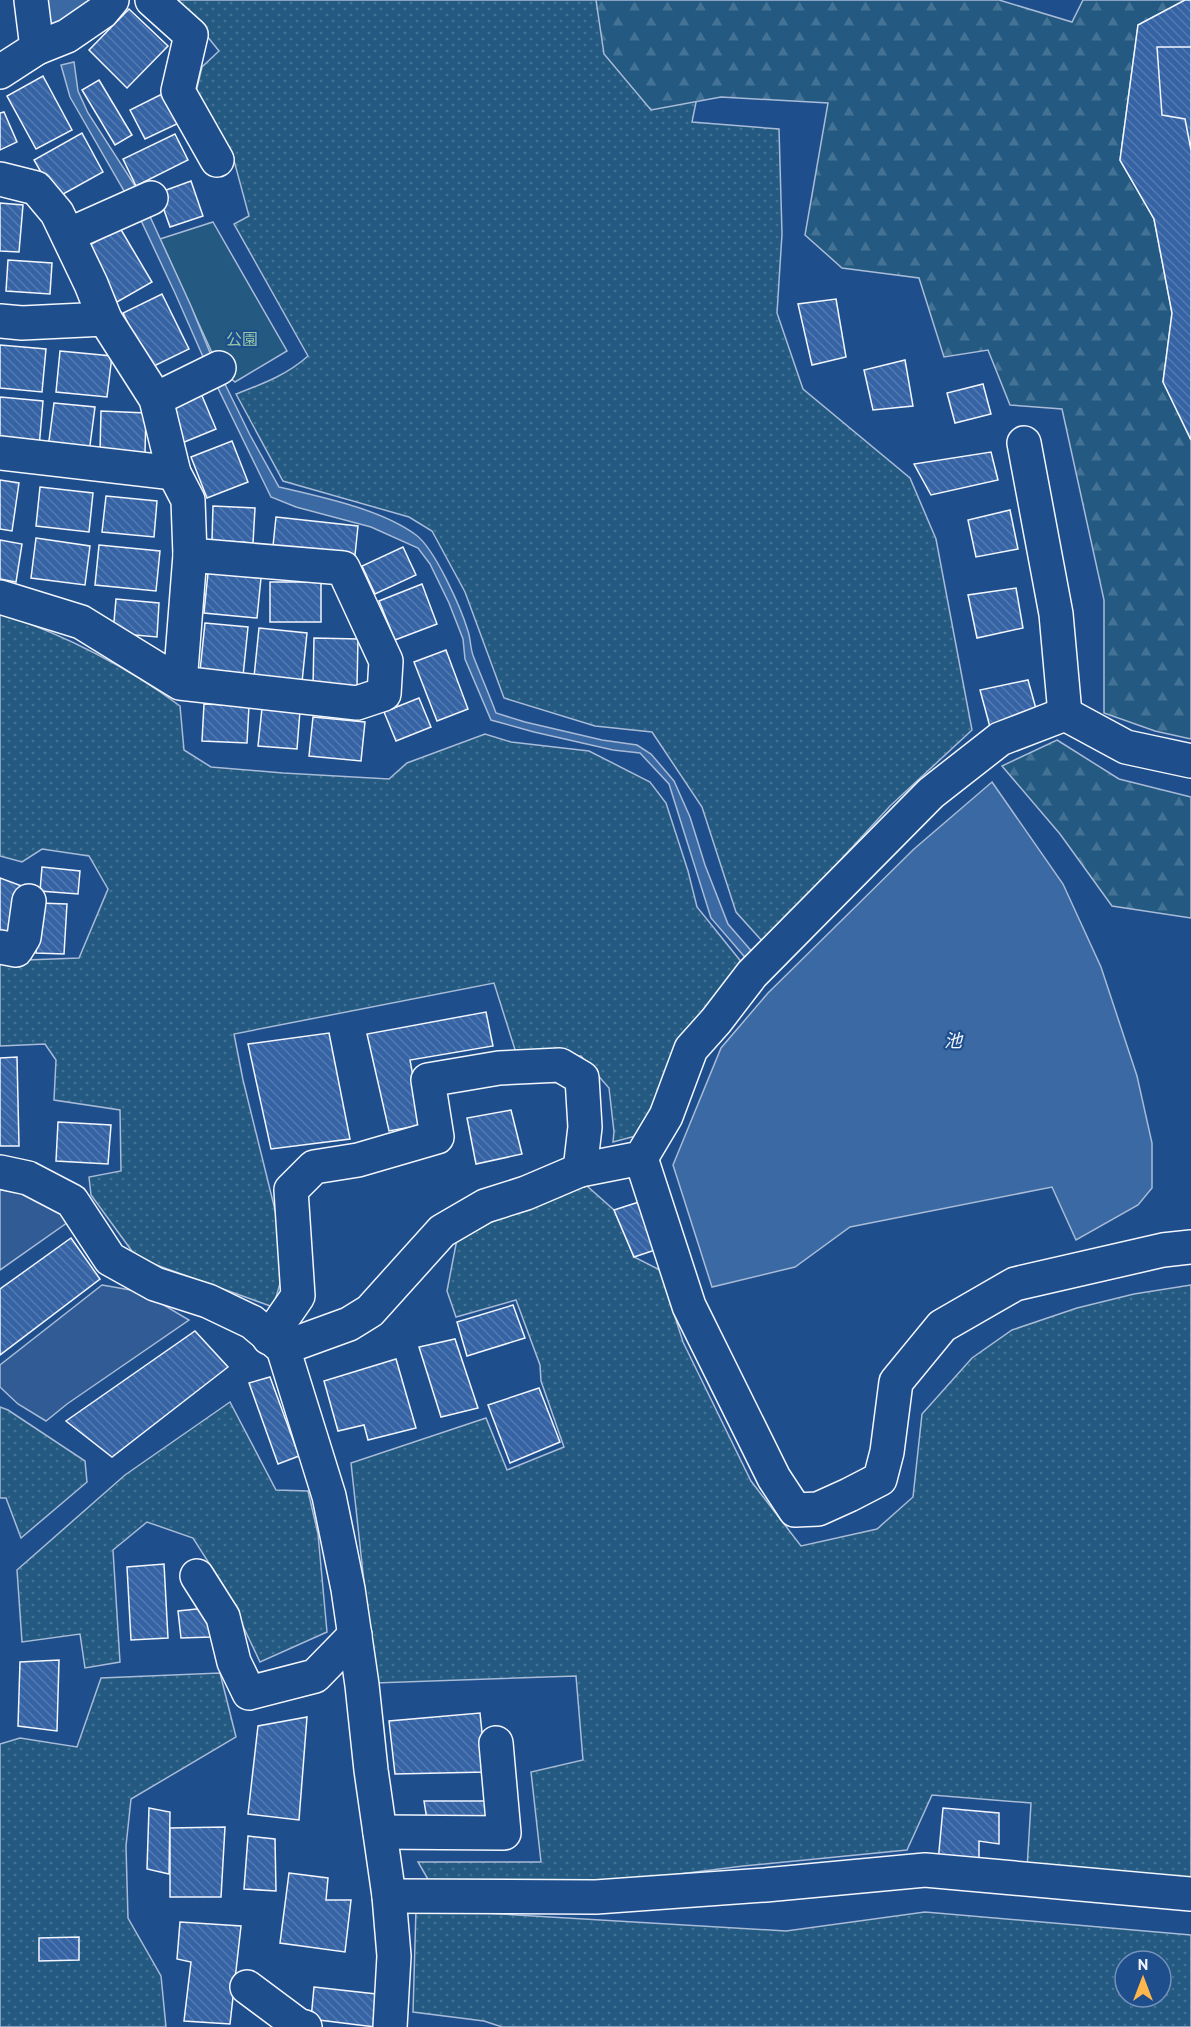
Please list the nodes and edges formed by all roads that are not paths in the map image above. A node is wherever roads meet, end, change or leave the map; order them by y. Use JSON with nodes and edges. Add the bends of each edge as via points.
{"nodes":[{"id":1,"x":31,"y":0,"type":"edge"},
{"id":2,"x":112,"y":0,"type":"edge"},
{"id":3,"x":153,"y":0,"type":"edge"},
{"id":4,"x":37,"y":48,"type":"junction"},
{"id":5,"x":0,"y":72,"type":"edge"},
{"id":6,"x":217,"y":160,"type":"dead end"},
{"id":7,"x":0,"y":179,"type":"edge"},
{"id":8,"x":151,"y":198,"type":"dead end"},
{"id":9,"x":68,"y":235,"type":"junction"},
{"id":10,"x":105,"y":319,"type":"junction"},
{"id":11,"x":0,"y":321,"type":"edge"},
{"id":12,"x":212,"y":371,"type":"dead end"},
{"id":13,"x":156,"y":399,"type":"junction"},
{"id":14,"x":1024,"y":443,"type":"dead end"},
{"id":15,"x":0,"y":453,"type":"edge"},
{"id":16,"x":174,"y":473,"type":"junction"},
{"id":17,"x":190,"y":555,"type":"junction"},
{"id":18,"x":0,"y":597,"type":"edge"},
{"id":19,"x":180,"y":682,"type":"junction"},
{"id":20,"x":1065,"y":714,"type":"junction"},
{"id":21,"x":1191,"y":761,"type":"edge"},
{"id":22,"x":29,"y":901,"type":"dead end"},
{"id":23,"x":0,"y":948,"type":"edge"},
{"id":24,"x":641,"y":1158,"type":"junction"},
{"id":25,"x":580,"y":1170,"type":"junction"},
{"id":26,"x":0,"y":1172,"type":"edge"},
{"id":27,"x":1191,"y":1247,"type":"edge"},
{"id":28,"x":276,"y":1343,"type":"junction"},
{"id":29,"x":197,"y":1576,"type":"dead end"},
{"id":30,"x":355,"y":1635,"type":"junction"},
{"id":31,"x":496,"y":1743,"type":"dead end"},
{"id":32,"x":380,"y":1832,"type":"junction"},
{"id":33,"x":1191,"y":1894,"type":"edge"},
{"id":34,"x":390,"y":1896,"type":"junction"},
{"id":35,"x":247,"y":1987,"type":"dead end"},
{"id":36,"x":305,"y":2027,"type":"edge"},
{"id":37,"x":390,"y":2027,"type":"edge"}],
"edges":[{"from":1,"to":4,"type":"street"},
{"from":2,"to":4,"type":"street","via":[[102,12],[67,36]]},
{"from":3,"to":6,"type":"street","via":[[191,35],[178,91]]},
{"from":4,"to":5,"type":"street"},
{"from":7,"to":9,"type":"street","via":[[36,188],[57,213]]},
{"from":8,"to":9,"type":"street"},
{"from":9,"to":10,"type":"street"},
{"from":10,"to":11,"type":"street"},
{"from":10,"to":13,"type":"street"},
{"from":12,"to":13,"type":"street"},
{"from":13,"to":16,"type":"street"},
{"from":14,"to":20,"type":"street","via":[[1056,614]]},
{"from":15,"to":16,"type":"street"},
{"from":16,"to":17,"type":"street","via":[[188,500]]},
{"from":17,"to":19,"type":"street"},
{"from":17,"to":19,"type":"street","via":[[343,568],[386,661],[386,675],[384,694],[357,703]]},
{"from":18,"to":19,"type":"street","via":[[81,622]]},
{"from":20,"to":21,"type":"street","via":[[1126,747]]},
{"from":20,"to":24,"type":"street","via":[[1000,738],[931,794],[752,974],[691,1049],[666,1116]]},
{"from":22,"to":23,"type":"street","via":[[24,937],[16,950]]},
{"from":24,"to":25,"type":"street"},
{"from":24,"to":27,"type":"street","via":[[689,1306],[774,1478],[795,1510],[818,1509],[880,1479],[896,1382],[942,1326],[1015,1284]]},
{"from":25,"to":28,"type":"street","via":[[485,1206],[442,1231],[370,1311],[349,1324]]},
{"from":25,"to":28,"type":"street","via":[[585,1127],[582,1078],[560,1065],[500,1068],[428,1080],[437,1137],[358,1160],[314,1167],[291,1190],[298,1296]]},
{"from":26,"to":28,"type":"street","via":[[28,1178],[72,1201],[110,1259],[155,1284],[208,1301],[252,1322]]},
{"from":28,"to":30,"type":"street","via":[[329,1496]]},
{"from":29,"to":30,"type":"street","via":[[223,1617],[234,1662],[249,1693],[315,1676]]},
{"from":30,"to":32,"type":"street"},
{"from":31,"to":32,"type":"street","via":[[504,1833]]},
{"from":32,"to":34,"type":"street"},
{"from":33,"to":34,"type":"street","via":[[925,1870],[596,1897]]},
{"from":34,"to":37,"type":"street","via":[[394,1956]]},
{"from":35,"to":36,"type":"street"}]}
